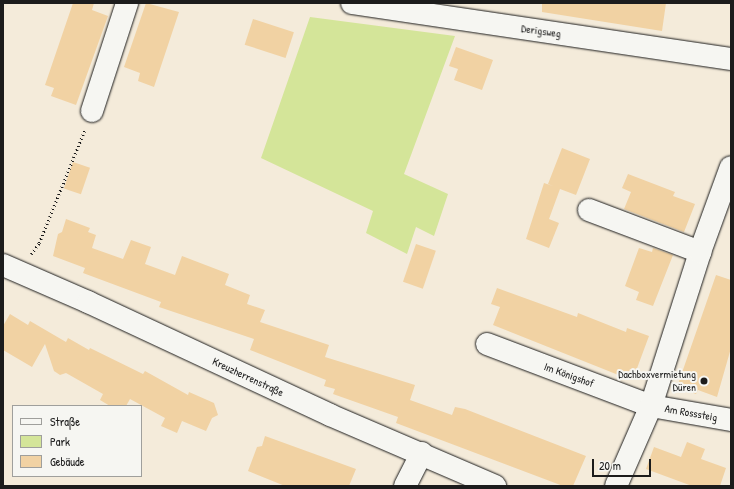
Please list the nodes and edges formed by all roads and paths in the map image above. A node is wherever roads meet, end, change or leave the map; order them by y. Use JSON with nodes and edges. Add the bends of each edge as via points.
{"nodes":[{"id":1,"x":127,"y":3,"type":"edge"},
{"id":2,"x":352,"y":3,"type":"edge"},
{"id":3,"x":731,"y":59,"type":"edge"},
{"id":4,"x":92,"y":111,"type":"joint"},
{"id":5,"x":731,"y":167,"type":"edge"},
{"id":6,"x":589,"y":210,"type":"dead end"},
{"id":7,"x":700,"y":252,"type":"junction"},
{"id":8,"x":7,"y":267,"type":"edge"},
{"id":9,"x":487,"y":344,"type":"dead end"},
{"id":10,"x":651,"y":406,"type":"junction"},
{"id":11,"x":731,"y":420,"type":"edge"},
{"id":12,"x":422,"y":453,"type":"junction"},
{"id":13,"x":405,"y":486,"type":"edge"},
{"id":14,"x":495,"y":486,"type":"edge"},
{"id":15,"x":616,"y":486,"type":"edge"}],
"edges":[{"from":1,"to":4,"type":"street"},
{"from":2,"to":3,"type":"street","name":"Derigsweg"},
{"from":4,"to":8,"type":"path","via":[[39,243],[30,255]]},
{"from":5,"to":7,"type":"street"},
{"from":6,"to":7,"type":"street"},
{"from":7,"to":10,"type":"street"},
{"from":8,"to":12,"type":"street","name":"Kreuzherrenstraße","via":[[330,415]]},
{"from":9,"to":10,"type":"street","name":"Im Königshof"},
{"from":10,"to":11,"type":"street","name":"Am Rosssteig"},
{"from":10,"to":15,"type":"street"},
{"from":12,"to":13,"type":"street"},
{"from":12,"to":14,"type":"street","name":"Kreuzherrenstraße"}]}
